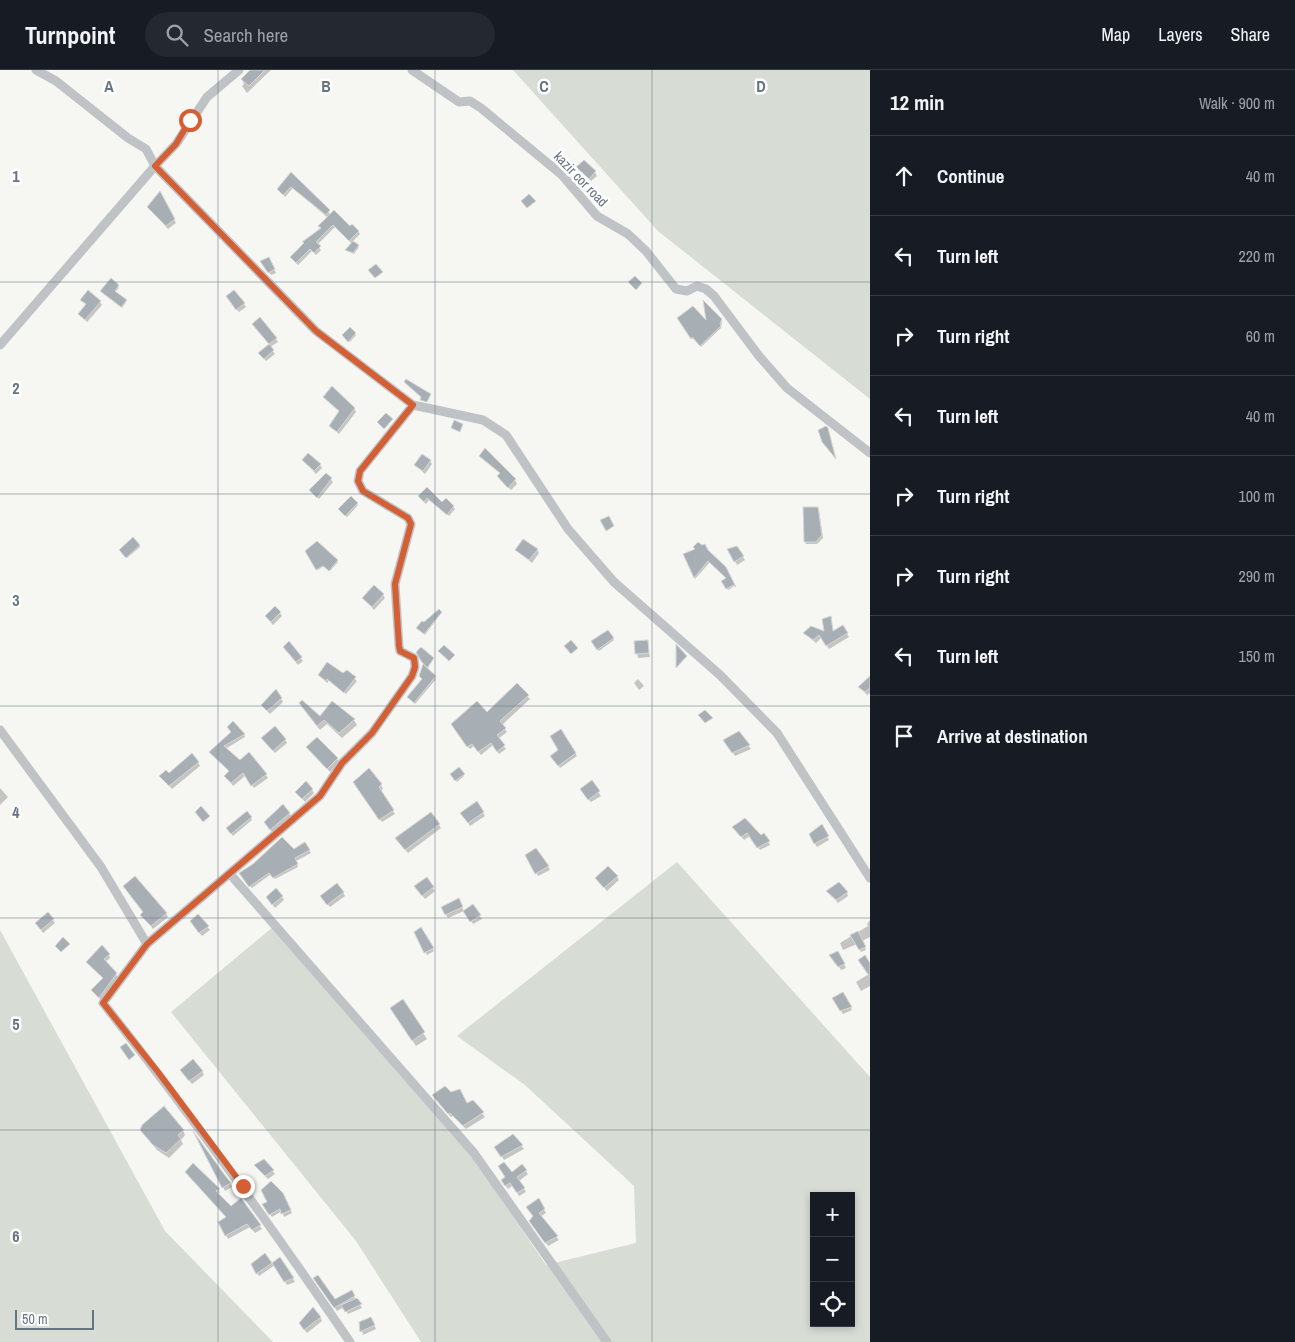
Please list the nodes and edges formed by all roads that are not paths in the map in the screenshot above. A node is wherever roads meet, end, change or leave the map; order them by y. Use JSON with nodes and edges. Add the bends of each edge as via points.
{"nodes":[{"id":1,"x":36,"y":70,"type":"edge"},
{"id":2,"x":239,"y":70,"type":"edge"},
{"id":3,"x":412,"y":70,"type":"edge"},
{"id":4,"x":155,"y":166,"type":"junction"},
{"id":5,"x":0,"y":345,"type":"edge"},
{"id":6,"x":413,"y":405,"type":"junction"},
{"id":7,"x":870,"y":453,"type":"edge"},
{"id":8,"x":0,"y":730,"type":"edge"},
{"id":9,"x":230,"y":874,"type":"junction"},
{"id":10,"x":870,"y":878,"type":"edge"},
{"id":11,"x":147,"y":944,"type":"junction"},
{"id":12,"x":350,"y":1342,"type":"edge"},
{"id":13,"x":607,"y":1342,"type":"edge"}],
"edges":[{"from":1,"to":4,"type":"street","via":[[56,81],[146,149]]},
{"from":2,"to":4,"type":"street","via":[[207,98],[176,144]]},
{"from":3,"to":7,"type":"street","name":"kazir cor road","via":[[459,102],[470,101],[481,108],[562,175],[597,216],[628,234],[646,251],[676,289],[687,291],[696,286],[706,289],[787,388]]},
{"from":4,"to":5,"type":"street"},
{"from":4,"to":6,"type":"street","via":[[316,331]]},
{"from":6,"to":9,"type":"street","via":[[360,471],[358,481],[363,491],[408,518],[411,524],[395,584],[399,646],[400,651],[414,658],[412,676],[372,733],[342,763],[320,796]]},
{"from":6,"to":10,"type":"street","via":[[483,420],[506,435],[568,529],[614,582],[720,675],[777,733]]},
{"from":8,"to":11,"type":"street","via":[[101,867]]},
{"from":9,"to":11,"type":"street"},
{"from":9,"to":13,"type":"street","via":[[474,1153]]},
{"from":11,"to":12,"type":"street","via":[[103,1003],[243,1186]]}]}
